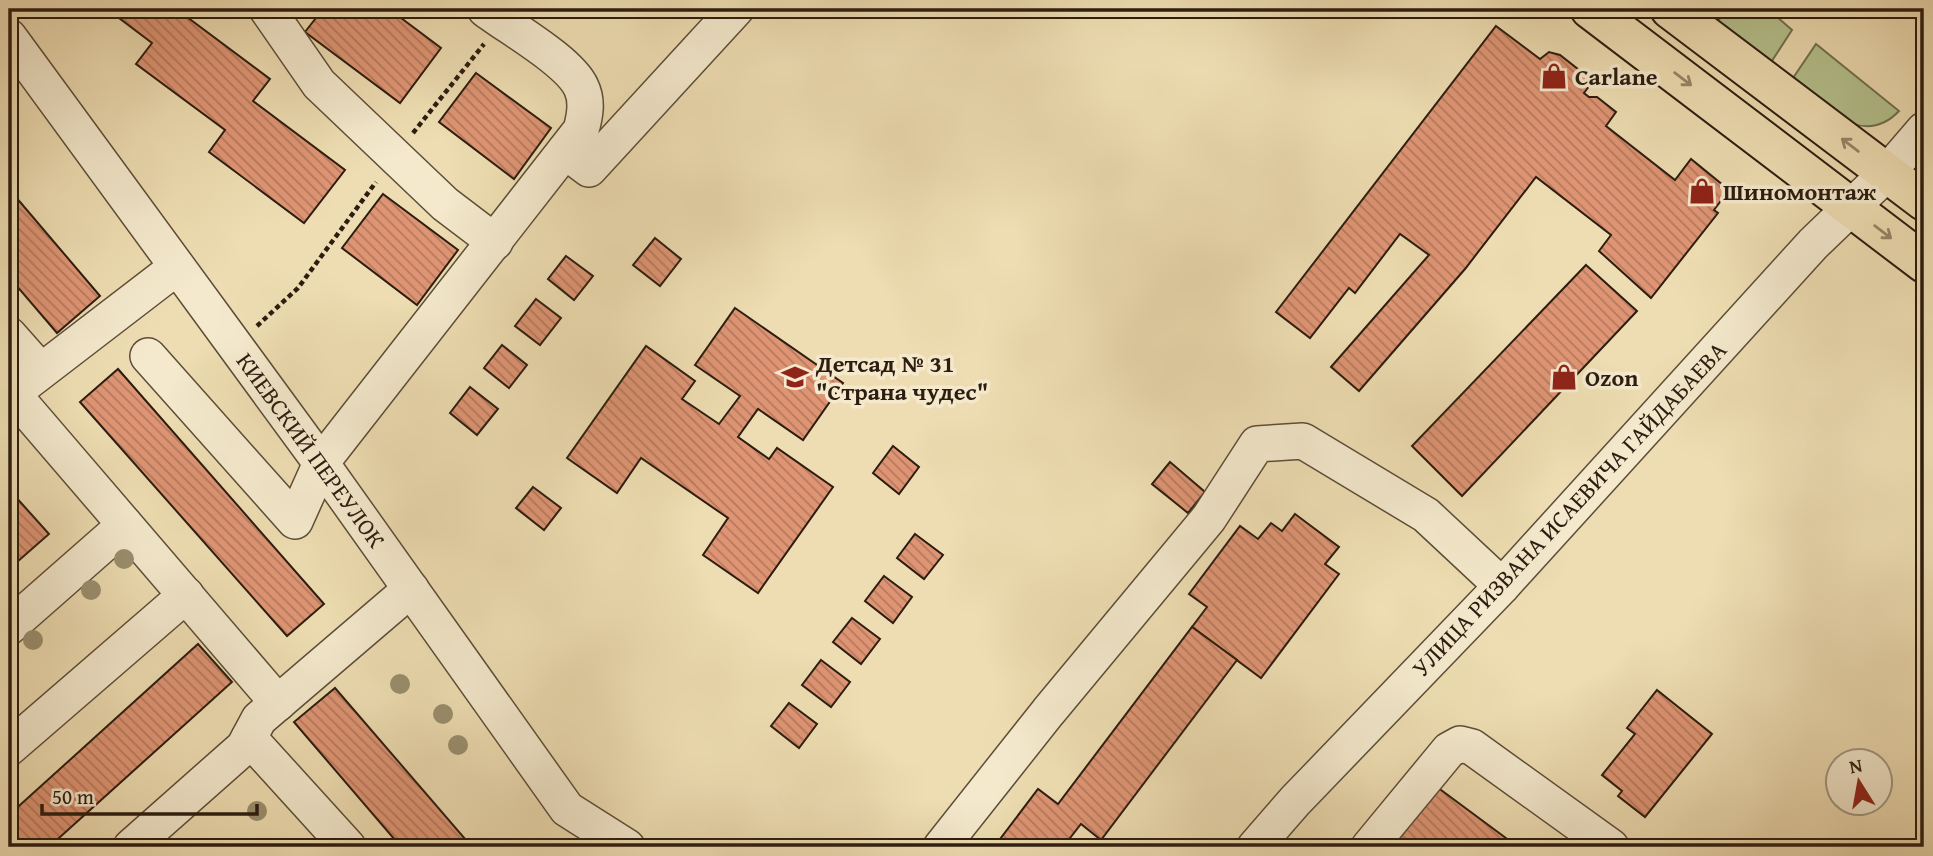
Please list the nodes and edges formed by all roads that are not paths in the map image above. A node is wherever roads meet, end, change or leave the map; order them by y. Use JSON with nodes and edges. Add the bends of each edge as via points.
{"nodes":[{"id":1,"x":267,"y":9,"type":"edge"},
{"id":2,"x":736,"y":9,"type":"edge"},
{"id":3,"x":1590,"y":9,"type":"edge"},
{"id":4,"x":1670,"y":9,"type":"edge"},
{"id":5,"x":493,"y":15,"type":"edge"},
{"id":6,"x":9,"y":37,"type":"edge"},
{"id":7,"x":1924,"y":130,"type":"edge"},
{"id":8,"x":565,"y":151,"type":"junction"},
{"id":9,"x":1887,"y":173,"type":"junction"},
{"id":10,"x":1924,"y":201,"type":"edge"},
{"id":11,"x":1849,"y":207,"type":"junction"},
{"id":12,"x":495,"y":242,"type":"junction"},
{"id":13,"x":1924,"y":263,"type":"edge"},
{"id":14,"x":177,"y":267,"type":"junction"},
{"id":15,"x":9,"y":335,"type":"edge"},
{"id":16,"x":148,"y":356,"type":"dead end"},
{"id":17,"x":40,"y":370,"type":"junction"},
{"id":18,"x":10,"y":394,"type":"edge"},
{"id":19,"x":321,"y":463,"type":"junction"},
{"id":20,"x":125,"y":525,"type":"junction"},
{"id":21,"x":1502,"y":586,"type":"junction"},
{"id":22,"x":411,"y":589,"type":"junction"},
{"id":23,"x":186,"y":595,"type":"junction"},
{"id":24,"x":9,"y":627,"type":"edge"},
{"id":25,"x":278,"y":702,"type":"junction"},
{"id":26,"x":249,"y":738,"type":"junction"},
{"id":27,"x":9,"y":748,"type":"edge"},
{"id":28,"x":616,"y":845,"type":"edge"},
{"id":29,"x":131,"y":847,"type":"edge"},
{"id":30,"x":348,"y":847,"type":"edge"},
{"id":31,"x":941,"y":847,"type":"edge"},
{"id":32,"x":1255,"y":847,"type":"edge"},
{"id":33,"x":1369,"y":847,"type":"edge"},
{"id":34,"x":1611,"y":847,"type":"edge"}],
"edges":[{"from":1,"to":12,"type":"street","via":[[319,84],[445,204]]},
{"from":2,"to":8,"type":"street","via":[[589,169]]},
{"from":3,"to":11,"type":"main road","one_way":true},
{"from":9,"to":4,"type":"main road","one_way":true},
{"from":5,"to":8,"type":"street","via":[[570,71],[582,88],[585,118]]},
{"from":6,"to":14,"type":"street","name":"КИЕВСКИЙ ПЕРЕУЛОК"},
{"from":7,"to":9,"type":"street","name":"УЛИЦА РИЗВАНА ИСАЕВИЧА ГАЙДАБАЕВА"},
{"from":8,"to":12,"type":"street"},
{"from":9,"to":10,"type":"main road"},
{"from":9,"to":11,"type":"street","name":"УЛИЦА РИЗВАНА ИСАЕВИЧА ГАЙДАБАЕВА"},
{"from":11,"to":13,"type":"main road","one_way":true},
{"from":11,"to":21,"type":"street","name":"УЛИЦА РИЗВАНА ИСАЕВИЧА ГАЙДАБАЕВА"},
{"from":12,"to":19,"type":"street"},
{"from":14,"to":17,"type":"street"},
{"from":14,"to":19,"type":"street","name":"КИЕВСКИЙ ПЕРЕУЛОК"},
{"from":15,"to":17,"type":"street"},
{"from":16,"to":19,"type":"street","via":[[295,521]]},
{"from":17,"to":18,"type":"street"},
{"from":18,"to":20,"type":"street"},
{"from":19,"to":22,"type":"street","name":"КИЕВСКИЙ ПЕРЕУЛОК"},
{"from":20,"to":23,"type":"street"},
{"from":20,"to":24,"type":"street"},
{"from":21,"to":31,"type":"street","via":[[1426,515],[1303,441],[1257,444],[1209,518]]},
{"from":21,"to":32,"type":"street","name":"УЛИЦА РИЗВАНА ИСАЕВИЧА ГАЙДАБАЕВА"},
{"from":22,"to":25,"type":"street"},
{"from":22,"to":28,"type":"street","name":"КИЕВСКИЙ ПЕРЕУЛОК","via":[[567,809]]},
{"from":23,"to":25,"type":"street"},
{"from":23,"to":27,"type":"street"},
{"from":25,"to":26,"type":"street","via":[[259,719]]},
{"from":26,"to":29,"type":"street"},
{"from":26,"to":30,"type":"street"},
{"from":33,"to":34,"type":"street","via":[[1449,750],[1460,744],[1472,747]]}]}
